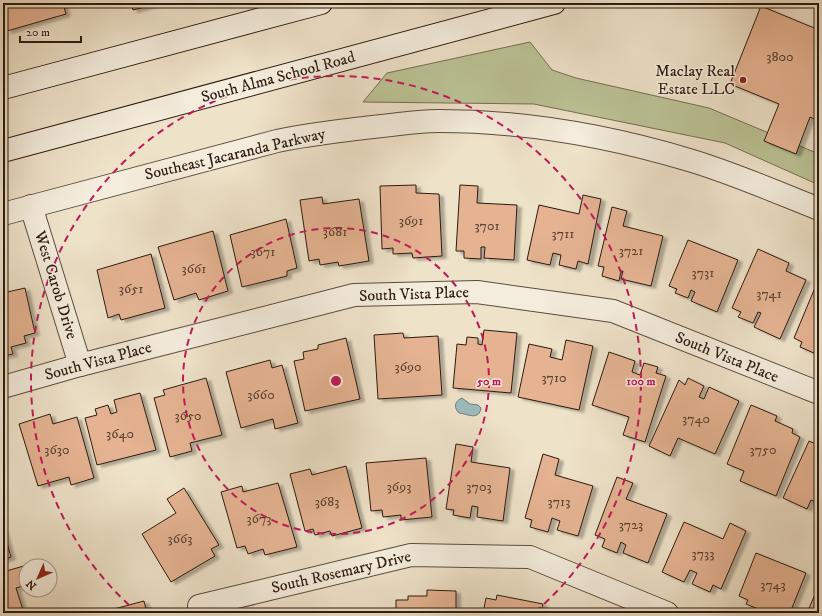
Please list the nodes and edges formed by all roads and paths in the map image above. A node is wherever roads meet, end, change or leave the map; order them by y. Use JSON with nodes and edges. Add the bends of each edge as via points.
{"nodes":[{"id":1,"x":321,"y":3,"type":"edge"},
{"id":2,"x":554,"y":3,"type":"edge"},
{"id":3,"x":3,"y":88,"type":"edge"},
{"id":4,"x":3,"y":151,"type":"edge"},
{"id":5,"x":32,"y":206,"type":"junction"},
{"id":6,"x":819,"y":209,"type":"edge"},
{"id":7,"x":3,"y":214,"type":"edge"},
{"id":8,"x":80,"y":365,"type":"junction"},
{"id":9,"x":3,"y":387,"type":"edge"},
{"id":10,"x":819,"y":393,"type":"edge"},
{"id":11,"x":200,"y":609,"type":"edge"},
{"id":12,"x":667,"y":613,"type":"edge"}],
"edges":[{"from":1,"to":3,"type":"street"},
{"from":2,"to":4,"type":"street","name":"South Alma School Road"},
{"from":5,"to":6,"type":"street","name":"Southeast Jacaranda Parkway","via":[[309,134],[437,121],[484,122],[545,129],[642,147],[697,163]]},
{"from":5,"to":7,"type":"street","name":"Southeast Jacaranda Parkway"},
{"from":5,"to":8,"type":"street","name":"West Carob Drive"},
{"from":8,"to":9,"type":"street","name":"South Vista Place"},
{"from":8,"to":10,"type":"street","name":"South Vista Place","via":[[354,295],[477,292],[613,311]]},
{"from":11,"to":12,"type":"street","name":"South Rosemary Drive","via":[[419,555],[530,557]]}]}
